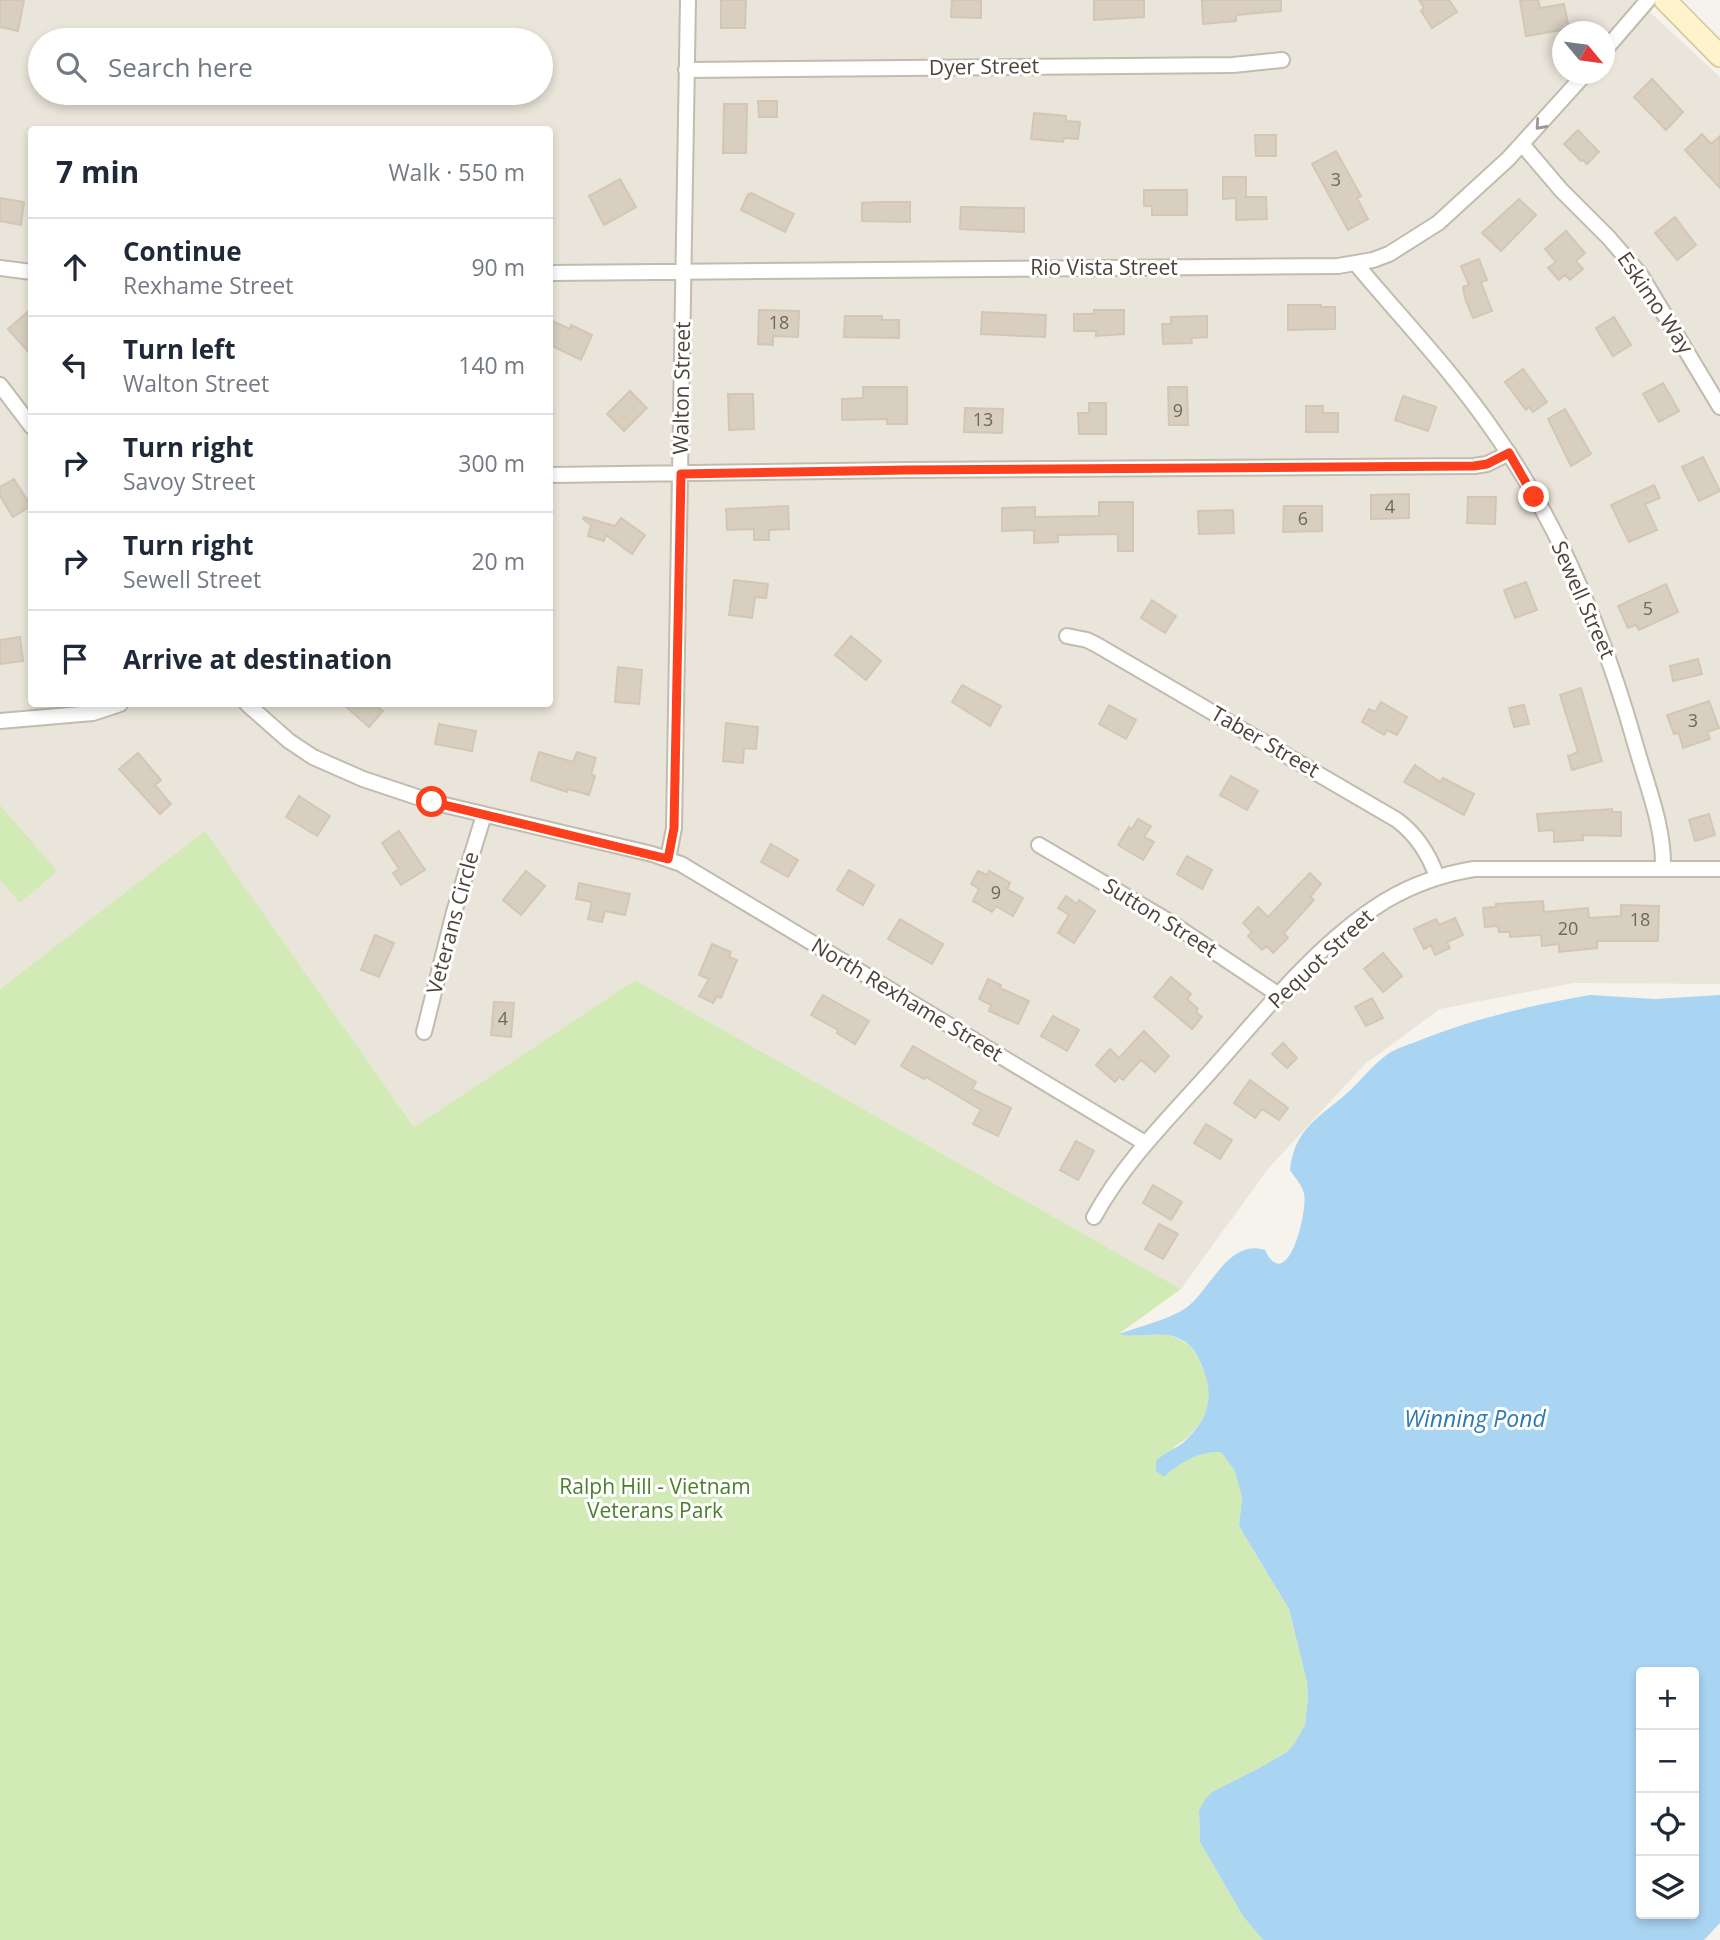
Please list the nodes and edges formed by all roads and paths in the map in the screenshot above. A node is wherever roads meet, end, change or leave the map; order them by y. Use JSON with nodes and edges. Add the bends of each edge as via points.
{"nodes":[{"id":1,"x":688,"y":0,"type":"edge"},
{"id":2,"x":1648,"y":0,"type":"edge"},
{"id":3,"x":1665,"y":0,"type":"edge"},
{"id":4,"x":1615,"y":39,"type":"edge"},
{"id":5,"x":1720,"y":56,"type":"edge"},
{"id":6,"x":1282,"y":60,"type":"dead end"},
{"id":7,"x":686,"y":70,"type":"junction"},
{"id":8,"x":1576,"y":84,"type":"edge"},
{"id":9,"x":1522,"y":144,"type":"junction"},
{"id":10,"x":1356,"y":264,"type":"junction"},
{"id":11,"x":0,"y":268,"type":"edge"},
{"id":12,"x":28,"y":272,"type":"edge"},
{"id":13,"x":684,"y":272,"type":"junction"},
{"id":14,"x":553,"y":273,"type":"edge"},
{"id":15,"x":0,"y":385,"type":"edge"},
{"id":16,"x":1720,"y":407,"type":"edge"},
{"id":17,"x":28,"y":422,"type":"edge"},
{"id":18,"x":1509,"y":453,"type":"junction"},
{"id":19,"x":681,"y":474,"type":"junction"},
{"id":20,"x":553,"y":475,"type":"edge"},
{"id":21,"x":1067,"y":636,"type":"dead end"},
{"id":22,"x":111,"y":707,"type":"edge"},
{"id":23,"x":250,"y":707,"type":"edge"},
{"id":24,"x":0,"y":721,"type":"edge"},
{"id":25,"x":484,"y":815,"type":"junction"},
{"id":26,"x":1039,"y":845,"type":"dead end"},
{"id":27,"x":668,"y":859,"type":"junction"},
{"id":28,"x":1663,"y":868,"type":"junction"},
{"id":29,"x":1720,"y":869,"type":"edge"},
{"id":30,"x":1437,"y":877,"type":"junction"},
{"id":31,"x":1279,"y":995,"type":"junction"},
{"id":32,"x":424,"y":1032,"type":"dead end"},
{"id":33,"x":1145,"y":1143,"type":"junction"},
{"id":34,"x":1094,"y":1217,"type":"dead end"}],
"edges":[{"from":1,"to":7,"type":"street","name":"Walton Street"},
{"from":2,"to":4,"type":"street"},
{"from":3,"to":5,"type":"main road"},
{"from":6,"to":7,"type":"street","name":"Dyer Street","via":[[1233,65]]},
{"from":7,"to":13,"type":"street","name":"Walton Street"},
{"from":8,"to":9,"type":"street","name":"Rio Vista Street","one_way":true},
{"from":9,"to":10,"type":"street","name":"Rio Vista Street","via":[[1422,235],[1390,254]]},
{"from":9,"to":16,"type":"street","name":"Eskimo Way","via":[[1640,274]]},
{"from":10,"to":13,"type":"street","name":"Rio Vista Street"},
{"from":10,"to":18,"type":"street","name":"Sewell Street","via":[[1466,394]]},
{"from":11,"to":12,"type":"street"},
{"from":13,"to":14,"type":"street","name":"Rio Vista Street"},
{"from":13,"to":19,"type":"street","name":"Walton Street"},
{"from":15,"to":17,"type":"street"},
{"from":18,"to":19,"type":"street","via":[[1474,466]]},
{"from":18,"to":28,"type":"street","name":"Sewell Street","via":[[1570,567],[1615,674],[1660,831]]},
{"from":19,"to":20,"type":"street"},
{"from":19,"to":27,"type":"street","name":"Walton Street","via":[[674,828]]},
{"from":21,"to":30,"type":"street","name":"Taber Street","via":[[1087,639],[1397,820],[1426,851]]},
{"from":22,"to":24,"type":"street","via":[[93,713]]},
{"from":23,"to":25,"type":"street","name":"North Rexhame Street","via":[[289,741],[339,770]]},
{"from":25,"to":27,"type":"street","name":"North Rexhame Street"},
{"from":25,"to":32,"type":"street","name":"Veterans Circle"},
{"from":26,"to":31,"type":"street","name":"Sutton Street","via":[[1170,922]]},
{"from":27,"to":33,"type":"street","name":"North Rexhame Street"},
{"from":28,"to":29,"type":"street","name":"Pequot Street"},
{"from":28,"to":30,"type":"street","name":"Pequot Street","via":[[1474,869]]},
{"from":30,"to":31,"type":"street","name":"Pequot Street","via":[[1367,914]]},
{"from":31,"to":33,"type":"street","name":"Pequot Street"},
{"from":33,"to":34,"type":"street","name":"Pequot Street"}]}
